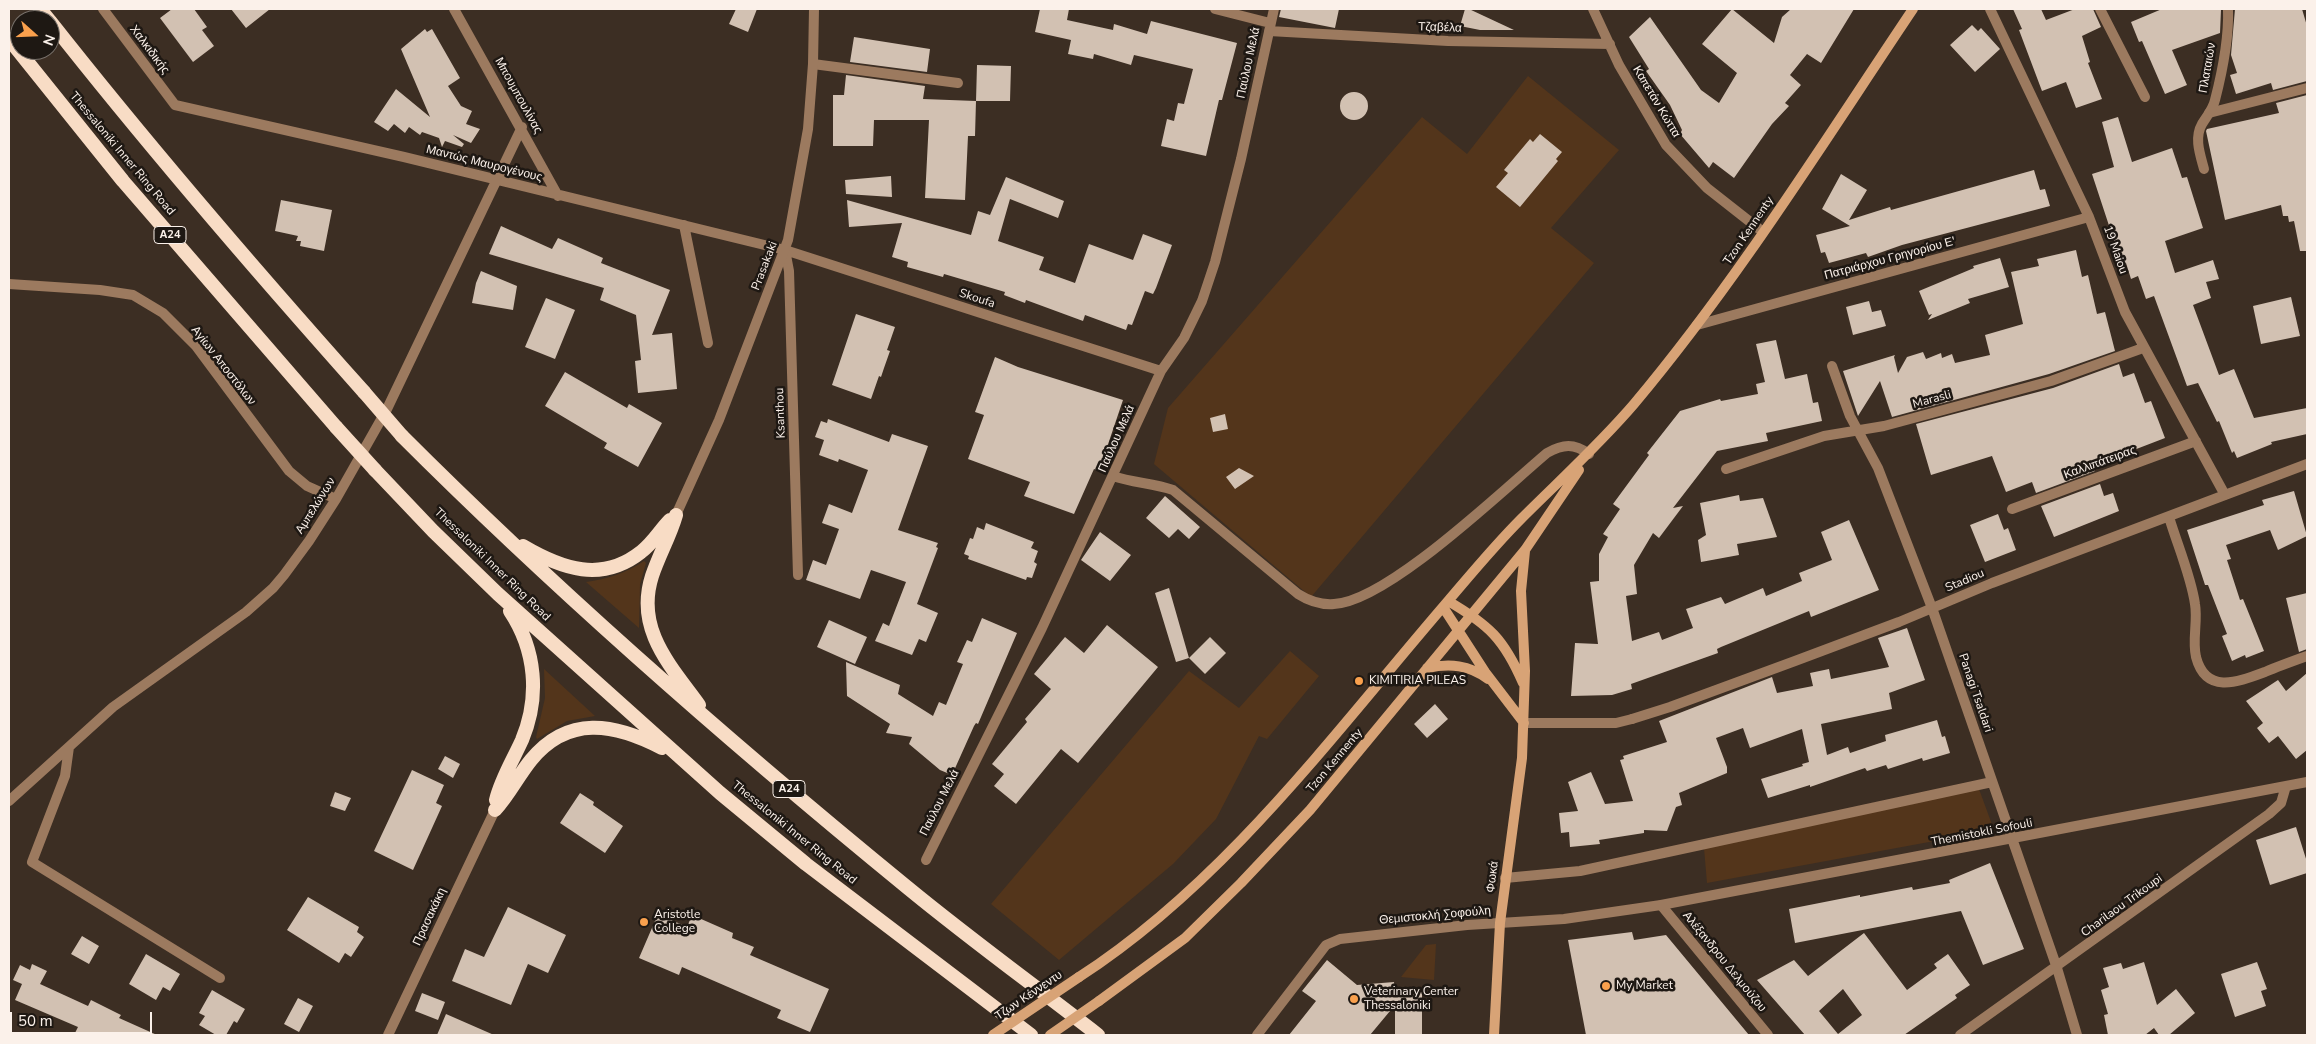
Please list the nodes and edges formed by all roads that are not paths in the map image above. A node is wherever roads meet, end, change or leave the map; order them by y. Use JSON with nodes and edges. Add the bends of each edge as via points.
{"nodes":[{"id":1,"x":103,"y":9,"type":"edge"},
{"id":2,"x":454,"y":9,"type":"edge"},
{"id":3,"x":814,"y":9,"type":"edge"},
{"id":4,"x":1215,"y":9,"type":"edge"},
{"id":5,"x":1274,"y":9,"type":"edge"},
{"id":6,"x":1593,"y":9,"type":"edge"},
{"id":7,"x":1913,"y":9,"type":"edge"},
{"id":8,"x":1990,"y":9,"type":"edge"},
{"id":9,"x":2100,"y":9,"type":"edge"},
{"id":10,"x":2228,"y":9,"type":"edge"},
{"id":11,"x":1270,"y":27,"type":"junction"},
{"id":12,"x":60,"y":32,"type":"edge"},
{"id":13,"x":9,"y":39,"type":"edge"},
{"id":14,"x":1610,"y":44,"type":"junction"},
{"id":15,"x":814,"y":64,"type":"junction"},
{"id":16,"x":958,"y":83,"type":"dead end"},
{"id":17,"x":2307,"y":88,"type":"edge"},
{"id":18,"x":2145,"y":97,"type":"dead end"},
{"id":19,"x":175,"y":105,"type":"joint"},
{"id":20,"x":2209,"y":113,"type":"junction"},
{"id":21,"x":522,"y":127,"type":"junction"},
{"id":22,"x":2204,"y":169,"type":"dead end"},
{"id":23,"x":495,"y":180,"type":"junction"},
{"id":24,"x":558,"y":196,"type":"junction"},
{"id":25,"x":2089,"y":217,"type":"junction"},
{"id":26,"x":684,"y":225,"type":"junction"},
{"id":27,"x":1764,"y":232,"type":"junction"},
{"id":28,"x":785,"y":250,"type":"junction"},
{"id":29,"x":9,"y":284,"type":"edge"},
{"id":30,"x":1697,"y":325,"type":"junction"},
{"id":31,"x":708,"y":343,"type":"dead end"},
{"id":32,"x":2143,"y":348,"type":"junction"},
{"id":33,"x":1832,"y":366,"type":"dead end"},
{"id":34,"x":1161,"y":371,"type":"junction"},
{"id":35,"x":1858,"y":431,"type":"junction"},
{"id":36,"x":2196,"y":441,"type":"junction"},
{"id":37,"x":1589,"y":454,"type":"junction"},
{"id":38,"x":2307,"y":464,"type":"edge"},
{"id":39,"x":1726,"y":469,"type":"dead end"},
{"id":40,"x":1114,"y":476,"type":"junction"},
{"id":41,"x":2225,"y":495,"type":"junction"},
{"id":42,"x":336,"y":499,"type":"junction"},
{"id":43,"x":2012,"y":509,"type":"dead end"},
{"id":44,"x":676,"y":515,"type":"junction"},
{"id":45,"x":2168,"y":517,"type":"junction"},
{"id":46,"x":494,"y":526,"type":"junction"},
{"id":47,"x":1525,"y":550,"type":"junction"},
{"id":48,"x":798,"y":575,"type":"dead end"},
{"id":49,"x":498,"y":594,"type":"junction"},
{"id":50,"x":1445,"y":604,"type":"junction"},
{"id":51,"x":1932,"y":608,"type":"junction"},
{"id":52,"x":1472,"y":615,"type":"junction"},
{"id":53,"x":1459,"y":629,"type":"junction"},
{"id":54,"x":2307,"y":656,"type":"edge"},
{"id":55,"x":1427,"y":668,"type":"junction"},
{"id":56,"x":1496,"y":686,"type":"junction"},
{"id":57,"x":1524,"y":687,"type":"junction"},
{"id":58,"x":711,"y":722,"type":"junction"},
{"id":59,"x":1524,"y":723,"type":"junction"},
{"id":60,"x":69,"y":747,"type":"junction"},
{"id":61,"x":685,"y":762,"type":"junction"},
{"id":62,"x":1992,"y":782,"type":"junction"},
{"id":63,"x":2307,"y":782,"type":"edge"},
{"id":64,"x":2286,"y":786,"type":"junction"},
{"id":65,"x":9,"y":801,"type":"edge"},
{"id":66,"x":495,"y":810,"type":"junction"},
{"id":67,"x":2013,"y":840,"type":"junction"},
{"id":68,"x":926,"y":860,"type":"dead end"},
{"id":69,"x":1505,"y":878,"type":"junction"},
{"id":70,"x":1661,"y":905,"type":"junction"},
{"id":71,"x":1500,"y":923,"type":"junction"},
{"id":72,"x":2057,"y":968,"type":"junction"},
{"id":73,"x":1079,"y":977,"type":"joint"},
{"id":74,"x":220,"y":978,"type":"dead end"},
{"id":75,"x":388,"y":1035,"type":"edge"},
{"id":76,"x":993,"y":1035,"type":"edge"},
{"id":77,"x":1031,"y":1035,"type":"edge"},
{"id":78,"x":1050,"y":1035,"type":"edge"},
{"id":79,"x":1098,"y":1035,"type":"edge"},
{"id":80,"x":1257,"y":1035,"type":"edge"},
{"id":81,"x":1494,"y":1035,"type":"edge"},
{"id":82,"x":1768,"y":1035,"type":"edge"},
{"id":83,"x":1960,"y":1035,"type":"edge"},
{"id":84,"x":2077,"y":1035,"type":"edge"}],
"edges":[{"from":1,"to":19,"type":"street","name":"Χαλκιδικής"},
{"from":2,"to":21,"type":"street","name":"Μπουμπουλίνας"},
{"from":3,"to":15,"type":"street","name":"Prasakaki"},
{"from":4,"to":11,"type":"street","name":"Τζαβέλα"},
{"from":5,"to":11,"type":"street","name":"Παύλου Μελά"},
{"from":6,"to":14,"type":"street","name":"Καπετάν Κώττα"},
{"from":7,"to":27,"type":"main road","name":"Tzon Kennenty"},
{"from":8,"to":25,"type":"street","name":"19 Maiou"},
{"from":9,"to":18,"type":"street"},
{"from":10,"to":20,"type":"street","name":"Πλαταιών","via":[[2217,93]]},
{"from":11,"to":14,"type":"street","name":"Τζαβέλα","via":[[1448,41]]},
{"from":11,"to":34,"type":"street","name":"Παύλου Μελά","via":[[1212,270],[1202,301],[1184,338]]},
{"from":12,"to":46,"type":"highway","number":"Α24","bridge":true,"via":[[299,319],[402,436]]},
{"from":13,"to":49,"type":"highway","name":"Thessaloniki Inner Ring Road","number":"Α24","bridge":true,"via":[[123,181],[336,427],[415,513]]},
{"from":14,"to":27,"type":"street","name":"Καπετάν Κώττα","via":[[1666,146],[1707,188]]},
{"from":15,"to":16,"type":"street"},
{"from":15,"to":28,"type":"street","name":"Prasakaki","via":[[803,165]]},
{"from":17,"to":20,"type":"street"},
{"from":19,"to":23,"type":"street","name":"Μαντώς Μαυρογένους"},
{"from":20,"to":22,"type":"street","name":"Πλαταιών","via":[[2197,140]]},
{"from":21,"to":23,"type":"street","name":"Αμπελώνων"},
{"from":21,"to":24,"type":"street","name":"Μπουμπουλίνας"},
{"from":23,"to":24,"type":"street","name":"Μαντώς Μαυρογένους"},
{"from":23,"to":42,"type":"street","name":"Αμπελώνων","via":[[416,353]]},
{"from":24,"to":26,"type":"street","name":"Μαντώς Μαυρογένους"},
{"from":25,"to":30,"type":"street","name":"Πατριάρχου Γρηγορίου Ε'"},
{"from":25,"to":32,"type":"street","name":"19 Maiou","via":[[2120,301]]},
{"from":26,"to":28,"type":"street","name":"Μαντώς Μαυρογένους"},
{"from":26,"to":31,"type":"street"},
{"from":27,"to":30,"type":"main road","name":"Tzon Kennenty"},
{"from":28,"to":34,"type":"street","name":"Skoufa"},
{"from":28,"to":44,"type":"street","name":"Prasakaki","via":[[704,457]]},
{"from":28,"to":48,"type":"street","name":"Ksanthou","via":[[789,271]]},
{"from":29,"to":42,"type":"street","name":"Αγίων Αποστόλων","via":[[133,295],[163,313],[196,346],[293,476]]},
{"from":30,"to":37,"type":"main road","name":"Tzon Kennenty"},
{"from":32,"to":35,"type":"street","name":"Marasli","via":[[2050,381]]},
{"from":32,"to":36,"type":"street","name":"19 Maiou"},
{"from":33,"to":35,"type":"street","name":"Panagi Tsaldari"},
{"from":34,"to":40,"type":"street","name":"Παύλου Μελά"},
{"from":35,"to":39,"type":"street","name":"Marasli","via":[[1811,440]]},
{"from":35,"to":51,"type":"street","name":"Panagi Tsaldari","via":[[1878,468]]},
{"from":36,"to":41,"type":"street","name":"19 Maiou"},
{"from":36,"to":43,"type":"street","name":"Καλλιπάτειρας"},
{"from":37,"to":40,"type":"street","via":[[1571,445],[1560,446],[1547,453],[1457,530],[1398,575],[1365,595],[1335,604],[1310,601],[1298,594],[1173,490],[1132,483]]},
{"from":37,"to":47,"type":"main road","name":"Tzon Kennenty"},
{"from":37,"to":50,"type":"main road","name":"Tzon Kennenty","via":[[1502,538]]},
{"from":38,"to":41,"type":"street","name":"Stadiou"},
{"from":40,"to":68,"type":"street","name":"Παύλου Μελά"},
{"from":41,"to":45,"type":"street","name":"Stadiou"},
{"from":42,"to":60,"type":"street","name":"Αμπελώνων","via":[[298,557],[261,600],[113,707]]},
{"from":44,"to":46,"type":"highway","via":[[634,557],[610,568],[589,571],[540,555]]},
{"from":44,"to":58,"type":"highway","via":[[651,579],[649,621],[658,648]]},
{"from":45,"to":51,"type":"street","name":"Stadiou","via":[[1992,582]]},
{"from":45,"to":54,"type":"street","via":[[2194,598],[2196,656],[2200,667],[2210,678],[2224,683],[2239,682]]},
{"from":46,"to":58,"type":"highway","number":"Α24","via":[[624,647]]},
{"from":47,"to":52,"type":"main road","name":"Tzon Kennenty"},
{"from":47,"to":57,"type":"main road","via":[[1520,590]]},
{"from":49,"to":61,"type":"highway","name":"Thessaloniki Inner Ring Road","number":"Α24"},
{"from":49,"to":66,"type":"highway","via":[[517,622],[534,679],[529,720],[499,789]]},
{"from":50,"to":52,"type":"main road","name":"Φωκά"},
{"from":50,"to":53,"type":"main road"},
{"from":50,"to":73,"type":"main road","name":"Tzon Kennenty","via":[[1231,851],[1148,928]]},
{"from":51,"to":59,"type":"street","name":"Stadiou","via":[[1632,719],[1616,723]]},
{"from":51,"to":62,"type":"street","name":"Panagi Tsaldari"},
{"from":52,"to":53,"type":"main road","name":"Tzon Kennenty"},
{"from":52,"to":57,"type":"main road","name":"Φωκά","via":[[1500,641]]},
{"from":53,"to":55,"type":"main road","name":"Tzon Kennenty"},
{"from":53,"to":56,"type":"main road"},
{"from":55,"to":56,"type":"main road","via":[[1459,665]]},
{"from":55,"to":78,"type":"main road","name":"Tzon Kennenty","bridge":true,"via":[[1310,810],[1185,938]]},
{"from":56,"to":59,"type":"main road"},
{"from":57,"to":59,"type":"main road","name":"Φωκά"},
{"from":58,"to":79,"type":"highway","number":"Α24","via":[[909,889]]},
{"from":59,"to":69,"type":"main road","name":"Φωκά","via":[[1520,777]]},
{"from":60,"to":65,"type":"street","name":"Αμπελώνων"},
{"from":60,"to":74,"type":"street","via":[[64,781],[32,862]]},
{"from":61,"to":66,"type":"highway","via":[[650,742],[618,731],[598,728],[572,730],[544,746]]},
{"from":61,"to":77,"type":"highway","name":"Thessaloniki Inner Ring Road","number":"Α24","via":[[806,864]]},
{"from":62,"to":67,"type":"street","name":"Panagi Tsaldari"},
{"from":62,"to":69,"type":"street","via":[[1580,870]]},
{"from":63,"to":64,"type":"street","name":"Themistokli Sofouli"},
{"from":64,"to":67,"type":"street","name":"Themistokli Sofouli"},
{"from":64,"to":72,"type":"street","name":"Charilaou Trikoupi","via":[[2281,803],[2269,814]]},
{"from":66,"to":75,"type":"street","name":"Πρασακάκη"},
{"from":67,"to":70,"type":"street","name":"Themistokli Sofouli"},
{"from":67,"to":72,"type":"street","name":"Panagi Tsaldari"},
{"from":69,"to":71,"type":"main road","name":"Φωκά"},
{"from":70,"to":71,"type":"street","name":"Θεμιστοκλή Σοφούλη","via":[[1590,916]]},
{"from":70,"to":82,"type":"street","name":"Αλέξανδρου Δελμούζου"},
{"from":71,"to":80,"type":"street","name":"Θεμιστοκλή Σοφούλη","via":[[1382,933],[1332,941]]},
{"from":71,"to":81,"type":"main road","name":"Φωκά"},
{"from":72,"to":83,"type":"street","name":"Charilaou Trikoupi"},
{"from":72,"to":84,"type":"street","name":"Panagi Tsaldari"},
{"from":73,"to":76,"type":"main road","name":"Τζων Κέννεντυ","bridge":true}]}
